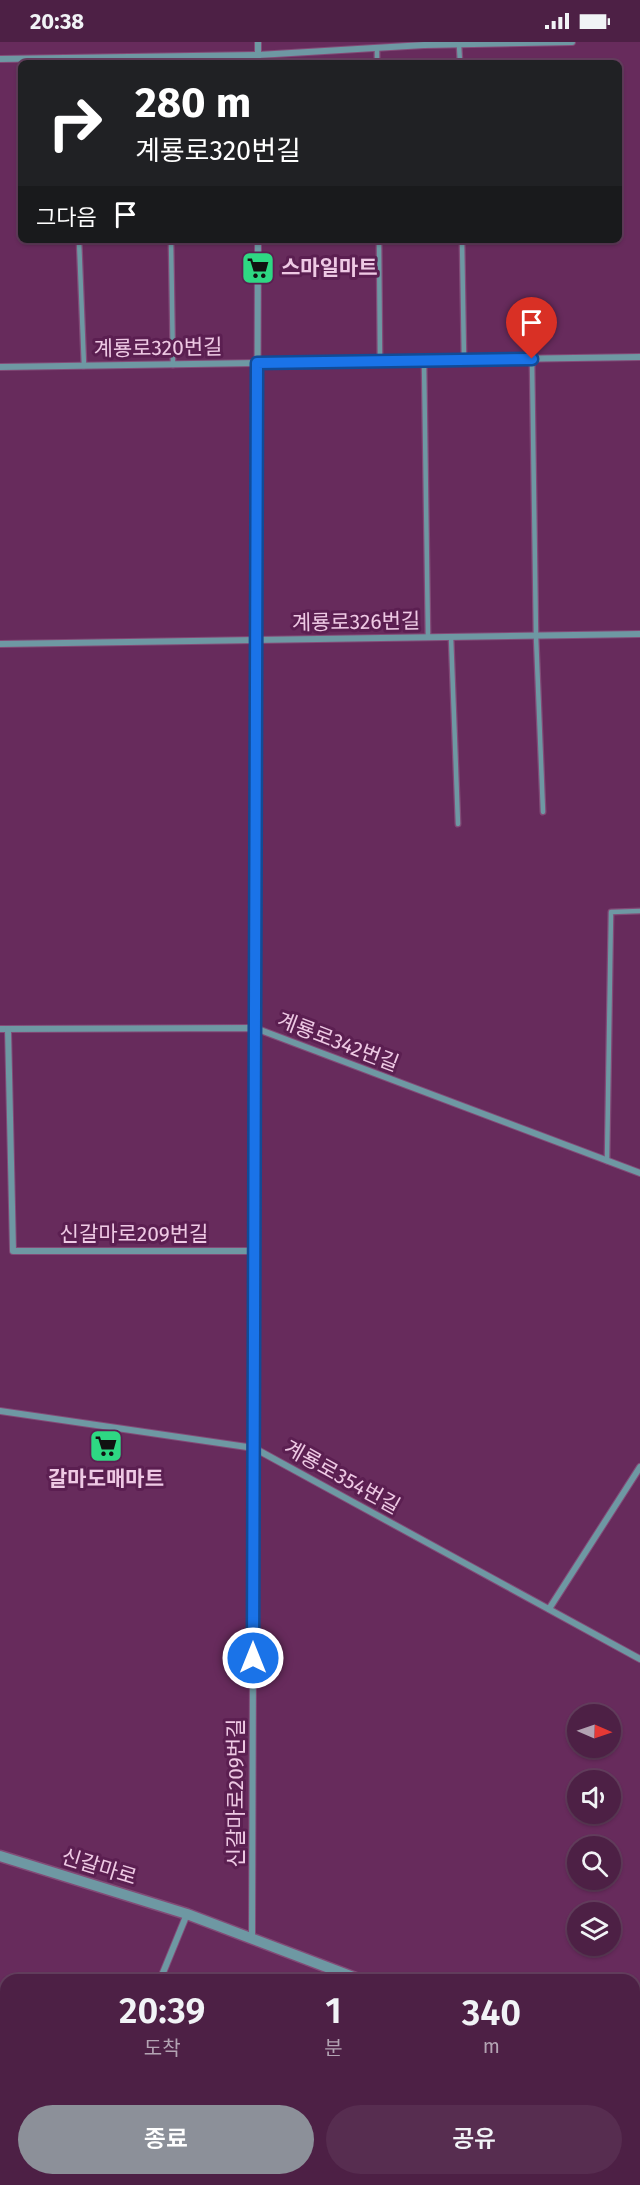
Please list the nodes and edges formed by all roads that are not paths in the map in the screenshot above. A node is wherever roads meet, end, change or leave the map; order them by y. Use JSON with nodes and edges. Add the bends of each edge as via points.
{"nodes":[{"id":1,"x":258,"y":42,"type":"edge"},
{"id":2,"x":566,"y":42,"type":"edge"},
{"id":3,"x":572,"y":42,"type":"edge"},
{"id":4,"x":424,"y":44,"type":"edge"},
{"id":5,"x":459,"y":45,"type":"junction"},
{"id":6,"x":377,"y":48,"type":"junction"},
{"id":7,"x":258,"y":55,"type":"junction"},
{"id":8,"x":0,"y":58,"type":"edge"},
{"id":9,"x":72,"y":60,"type":"edge"},
{"id":10,"x":258,"y":60,"type":"edge"},
{"id":11,"x":377,"y":60,"type":"edge"},
{"id":12,"x":460,"y":60,"type":"edge"},
{"id":13,"x":79,"y":243,"type":"edge"},
{"id":14,"x":171,"y":243,"type":"edge"},
{"id":15,"x":258,"y":243,"type":"edge"},
{"id":16,"x":379,"y":243,"type":"edge"},
{"id":17,"x":462,"y":243,"type":"edge"},
{"id":18,"x":640,"y":357,"type":"edge"},
{"id":19,"x":532,"y":359,"type":"junction"},
{"id":20,"x":464,"y":360,"type":"junction"},
{"id":21,"x":424,"y":361,"type":"junction"},
{"id":22,"x":380,"y":362,"type":"junction"},
{"id":23,"x":257,"y":363,"type":"junction"},
{"id":24,"x":173,"y":365,"type":"junction"},
{"id":25,"x":84,"y":366,"type":"junction"},
{"id":26,"x":0,"y":368,"type":"edge"},
{"id":27,"x":640,"y":634,"type":"edge"},
{"id":28,"x":536,"y":636,"type":"junction"},
{"id":29,"x":451,"y":637,"type":"junction"},
{"id":30,"x":428,"y":638,"type":"junction"},
{"id":31,"x":257,"y":640,"type":"junction"},
{"id":32,"x":0,"y":644,"type":"edge"},
{"id":33,"x":543,"y":812,"type":"dead end"},
{"id":34,"x":458,"y":824,"type":"dead end"},
{"id":35,"x":640,"y":911,"type":"edge"},
{"id":36,"x":255,"y":1028,"type":"junction"},
{"id":37,"x":0,"y":1029,"type":"edge"},
{"id":38,"x":8,"y":1029,"type":"junction"},
{"id":39,"x":608,"y":1161,"type":"junction"},
{"id":40,"x":640,"y":1173,"type":"edge"},
{"id":41,"x":255,"y":1251,"type":"junction"},
{"id":42,"x":0,"y":1411,"type":"edge"},
{"id":43,"x":254,"y":1448,"type":"junction"},
{"id":44,"x":640,"y":1467,"type":"edge"},
{"id":45,"x":549,"y":1609,"type":"junction"},
{"id":46,"x":640,"y":1659,"type":"edge"},
{"id":47,"x":0,"y":1856,"type":"edge"},
{"id":48,"x":187,"y":1914,"type":"junction"},
{"id":49,"x":252,"y":1939,"type":"junction"},
{"id":50,"x":162,"y":1974,"type":"edge"},
{"id":51,"x":345,"y":1974,"type":"edge"}],
"edges":[{"from":1,"to":7,"type":"street"},
{"from":2,"to":3,"type":"street"},
{"from":2,"to":5,"type":"street"},
{"from":4,"to":5,"type":"street"},
{"from":4,"to":6,"type":"street"},
{"from":5,"to":12,"type":"lane"},
{"from":6,"to":7,"type":"street"},
{"from":6,"to":11,"type":"lane"},
{"from":7,"to":9,"type":"street"},
{"from":7,"to":10,"type":"street"},
{"from":8,"to":9,"type":"street"},
{"from":13,"to":25,"type":"lane"},
{"from":14,"to":24,"type":"lane"},
{"from":15,"to":23,"type":"street","name":"신갈마로209번길"},
{"from":16,"to":22,"type":"lane"},
{"from":17,"to":20,"type":"lane"},
{"from":18,"to":19,"type":"street","name":"계룡로320번길"},
{"from":19,"to":20,"type":"street","name":"계룡로320번길"},
{"from":19,"to":28,"type":"lane"},
{"from":20,"to":21,"type":"street","name":"계룡로320번길"},
{"from":21,"to":22,"type":"street","name":"계룡로320번길"},
{"from":21,"to":30,"type":"lane"},
{"from":22,"to":23,"type":"street","name":"계룡로320번길"},
{"from":23,"to":24,"type":"street","name":"계룡로320번길"},
{"from":23,"to":31,"type":"street","name":"신갈마로209번길"},
{"from":24,"to":25,"type":"street","name":"계룡로320번길"},
{"from":25,"to":26,"type":"street","name":"계룡로320번길"},
{"from":27,"to":28,"type":"street","name":"계룡로326번길"},
{"from":28,"to":29,"type":"street","name":"계룡로326번길"},
{"from":28,"to":33,"type":"lane"},
{"from":29,"to":30,"type":"street","name":"계룡로326번길"},
{"from":29,"to":34,"type":"lane"},
{"from":30,"to":31,"type":"street","name":"계룡로326번길"},
{"from":31,"to":32,"type":"street","name":"계룡로326번길"},
{"from":31,"to":36,"type":"street","name":"신갈마로209번길"},
{"from":35,"to":39,"type":"lane","via":[[611,912]]},
{"from":36,"to":38,"type":"street","name":"계룡로342번길"},
{"from":36,"to":39,"type":"street","name":"계룡로342번길"},
{"from":36,"to":41,"type":"street","name":"신갈마로209번길"},
{"from":37,"to":38,"type":"street","name":"계룡로342번길"},
{"from":38,"to":41,"type":"street","name":"신갈마로209번길","via":[[13,1251]]},
{"from":39,"to":40,"type":"street","name":"계룡로342번길"},
{"from":41,"to":43,"type":"street","name":"신갈마로209번길"},
{"from":42,"to":43,"type":"street","name":"계룡로354번길"},
{"from":43,"to":45,"type":"street","name":"계룡로354번길"},
{"from":43,"to":49,"type":"street","name":"신갈마로209번길"},
{"from":44,"to":45,"type":"street"},
{"from":45,"to":46,"type":"street","name":"계룡로354번길"},
{"from":47,"to":48,"type":"street","name":"신갈마로"},
{"from":48,"to":49,"type":"street","name":"신갈마로"},
{"from":48,"to":50,"type":"street"},
{"from":49,"to":51,"type":"street","name":"신갈마로"}]}
